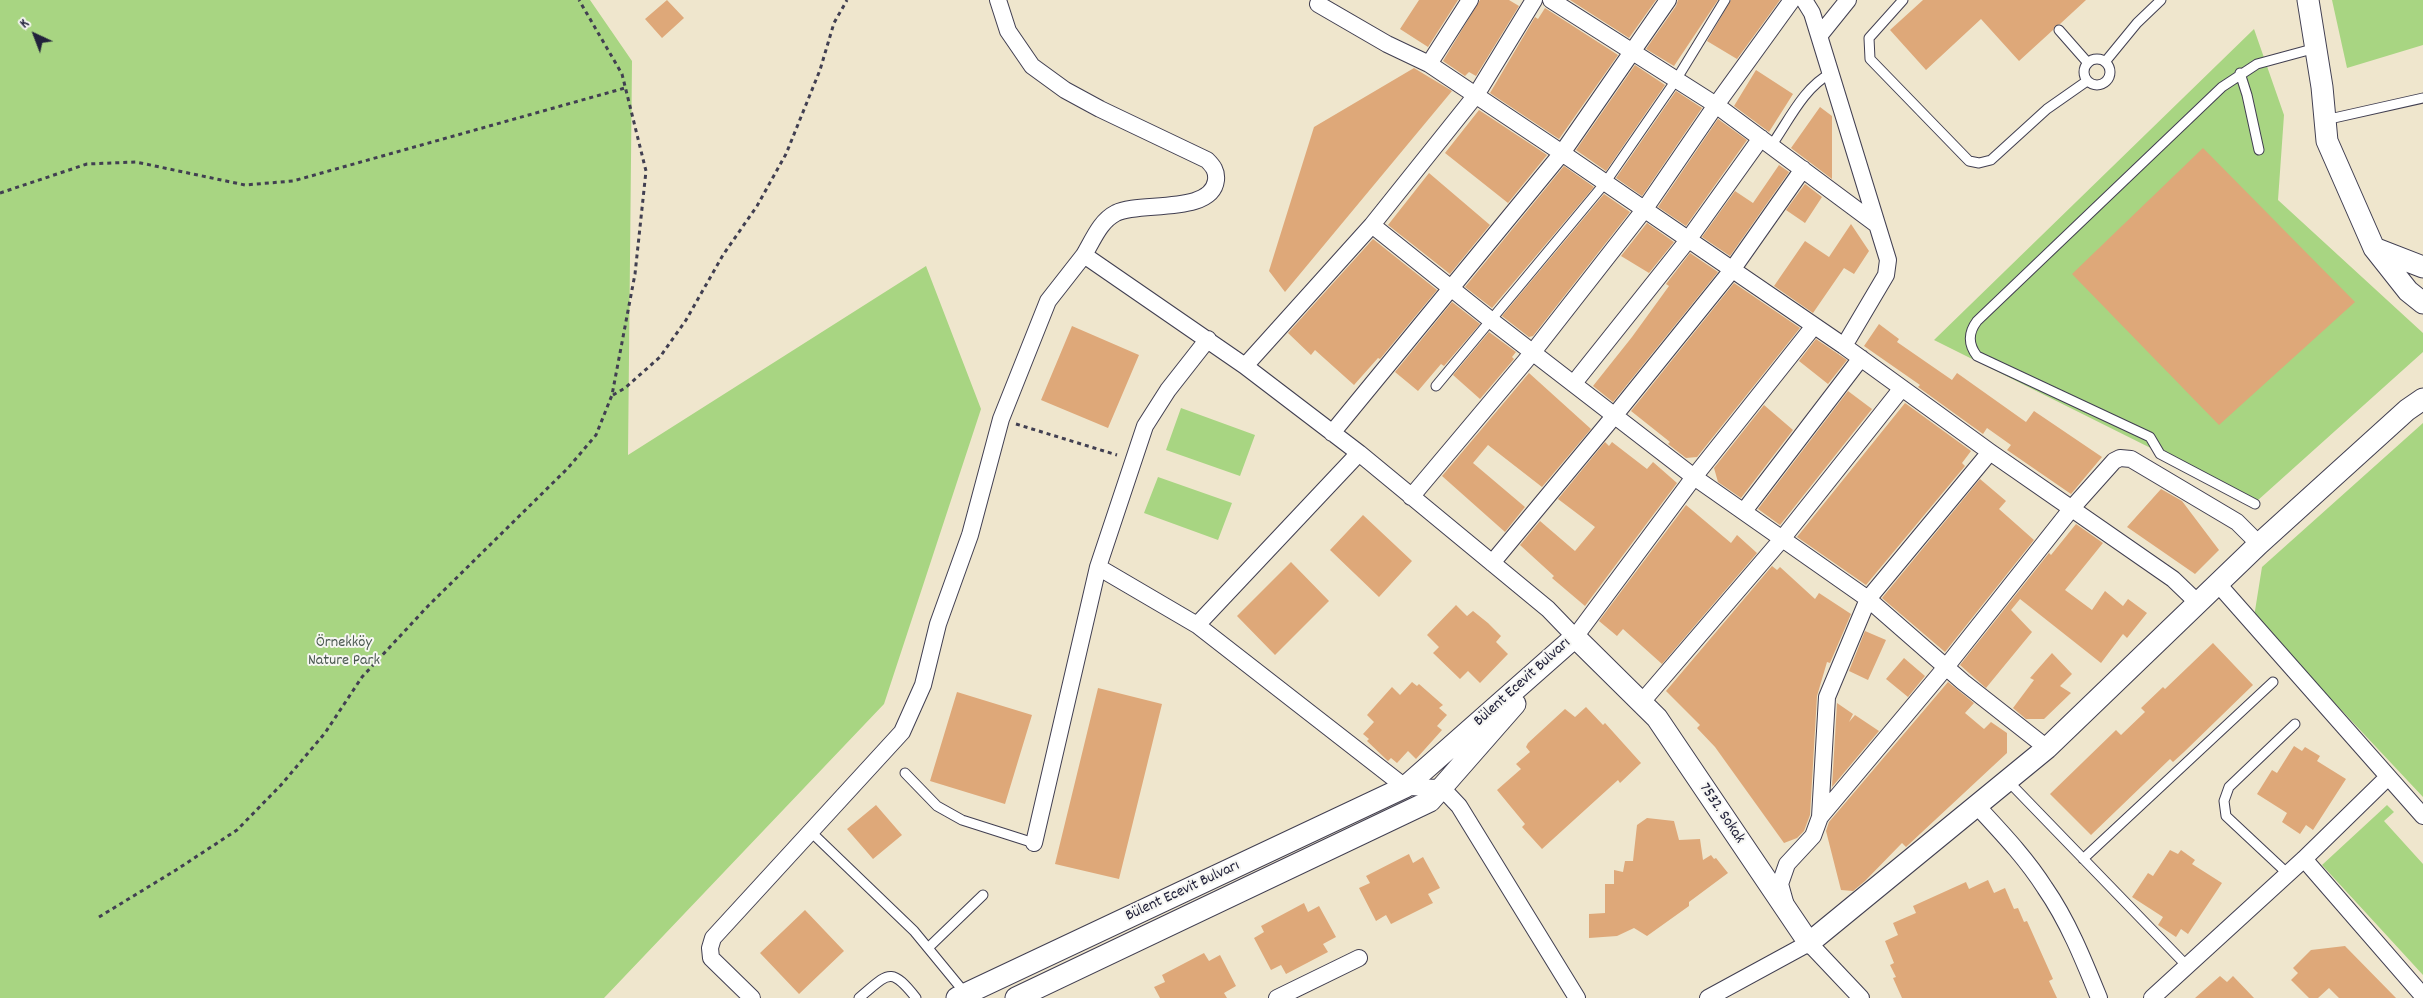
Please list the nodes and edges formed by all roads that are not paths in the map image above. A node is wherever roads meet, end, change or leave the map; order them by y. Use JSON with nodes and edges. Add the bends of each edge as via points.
{"nodes":[{"id":1,"x":998,"y":0,"type":"edge"},
{"id":2,"x":1470,"y":0,"type":"edge"},
{"id":3,"x":1534,"y":0,"type":"edge"},
{"id":4,"x":1551,"y":0,"type":"edge"},
{"id":5,"x":1668,"y":0,"type":"edge"},
{"id":6,"x":1724,"y":0,"type":"edge"},
{"id":7,"x":1792,"y":0,"type":"edge"},
{"id":8,"x":1804,"y":0,"type":"edge"},
{"id":9,"x":1848,"y":0,"type":"edge"},
{"id":10,"x":1903,"y":0,"type":"edge"},
{"id":11,"x":2161,"y":0,"type":"edge"},
{"id":12,"x":2308,"y":0,"type":"edge"},
{"id":13,"x":1318,"y":4,"type":"dead end"},
{"id":14,"x":2059,"y":30,"type":"dead end"},
{"id":15,"x":1819,"y":36,"type":"junction"},
{"id":16,"x":2316,"y":48,"type":"junction"},
{"id":17,"x":1631,"y":52,"type":"junction"},
{"id":18,"x":2105,"y":62,"type":"junction"},
{"id":19,"x":2088,"y":63,"type":"junction"},
{"id":20,"x":1429,"y":64,"type":"junction"},
{"id":21,"x":2240,"y":73,"type":"junction"},
{"id":22,"x":1830,"y":74,"type":"junction"},
{"id":23,"x":1676,"y":80,"type":"junction"},
{"id":24,"x":2088,"y":81,"type":"junction"},
{"id":25,"x":1476,"y":95,"type":"junction"},
{"id":26,"x":2423,"y":98,"type":"edge"},
{"id":27,"x":1716,"y":105,"type":"junction"},
{"id":28,"x":2325,"y":120,"type":"junction"},
{"id":29,"x":1766,"y":142,"type":"junction"},
{"id":30,"x":2259,"y":150,"type":"dead end"},
{"id":31,"x":1562,"y":153,"type":"junction"},
{"id":32,"x":1803,"y":169,"type":"junction"},
{"id":33,"x":1605,"y":183,"type":"junction"},
{"id":34,"x":1644,"y":210,"type":"junction"},
{"id":35,"x":1876,"y":224,"type":"junction"},
{"id":36,"x":1372,"y":225,"type":"junction"},
{"id":37,"x":1688,"y":240,"type":"junction"},
{"id":38,"x":2374,"y":248,"type":"junction"},
{"id":39,"x":1084,"y":255,"type":"junction"},
{"id":40,"x":2423,"y":267,"type":"edge"},
{"id":41,"x":1732,"y":270,"type":"junction"},
{"id":42,"x":1451,"y":289,"type":"junction"},
{"id":43,"x":2423,"y":303,"type":"edge"},
{"id":44,"x":1492,"y":321,"type":"junction"},
{"id":45,"x":1814,"y":326,"type":"junction"},
{"id":46,"x":1208,"y":339,"type":"junction"},
{"id":47,"x":1844,"y":346,"type":"junction"},
{"id":48,"x":1533,"y":352,"type":"junction"},
{"id":49,"x":1861,"y":358,"type":"junction"},
{"id":50,"x":1245,"y":366,"type":"junction"},
{"id":51,"x":1574,"y":383,"type":"junction"},
{"id":52,"x":1436,"y":386,"type":"dead end"},
{"id":53,"x":2423,"y":387,"type":"edge"},
{"id":54,"x":1902,"y":388,"type":"junction"},
{"id":55,"x":2415,"y":405,"type":"edge"},
{"id":56,"x":1615,"y":415,"type":"junction"},
{"id":57,"x":1332,"y":433,"type":"junction"},
{"id":58,"x":1990,"y":452,"type":"junction"},
{"id":59,"x":1359,"y":453,"type":"junction"},
{"id":60,"x":1694,"y":477,"type":"junction"},
{"id":61,"x":1411,"y":497,"type":"junction"},
{"id":62,"x":2255,"y":504,"type":"dead end"},
{"id":63,"x":2072,"y":508,"type":"junction"},
{"id":64,"x":1744,"y":512,"type":"junction"},
{"id":65,"x":1782,"y":539,"type":"junction"},
{"id":66,"x":2259,"y":544,"type":"junction"},
{"id":67,"x":1492,"y":563,"type":"junction"},
{"id":68,"x":1098,"y":567,"type":"junction"},
{"id":69,"x":2218,"y":584,"type":"junction"},
{"id":70,"x":1868,"y":599,"type":"junction"},
{"id":71,"x":2198,"y":603,"type":"junction"},
{"id":72,"x":1197,"y":625,"type":"junction"},
{"id":73,"x":1575,"y":637,"type":"junction"},
{"id":74,"x":1946,"y":667,"type":"junction"},
{"id":75,"x":2273,"y":682,"type":"dead end"},
{"id":76,"x":1641,"y":703,"type":"junction"},
{"id":77,"x":2294,"y":724,"type":"dead end"},
{"id":78,"x":2047,"y":748,"type":"junction"},
{"id":79,"x":905,"y":773,"type":"dead end"},
{"id":80,"x":2388,"y":777,"type":"junction"},
{"id":81,"x":2008,"y":781,"type":"junction"},
{"id":82,"x":1405,"y":787,"type":"junction"},
{"id":83,"x":1442,"y":788,"type":"junction"},
{"id":84,"x":1977,"y":806,"type":"junction"},
{"id":85,"x":2423,"y":816,"type":"edge"},
{"id":86,"x":1820,"y":817,"type":"junction"},
{"id":87,"x":810,"y":831,"type":"junction"},
{"id":88,"x":1034,"y":843,"type":"joint"},
{"id":89,"x":2083,"y":859,"type":"junction"},
{"id":90,"x":2304,"y":859,"type":"junction"},
{"id":91,"x":2288,"y":874,"type":"junction"},
{"id":92,"x":983,"y":895,"type":"dead end"},
{"id":93,"x":1808,"y":943,"type":"junction"},
{"id":94,"x":928,"y":948,"type":"junction"},
{"id":95,"x":1360,"y":958,"type":"dead end"},
{"id":96,"x":2187,"y":966,"type":"junction"},
{"id":97,"x":2423,"y":996,"type":"edge"},
{"id":98,"x":963,"y":997,"type":"edge"},
{"id":99,"x":752,"y":998,"type":"edge"},
{"id":100,"x":859,"y":998,"type":"edge"},
{"id":101,"x":916,"y":998,"type":"edge"},
{"id":102,"x":1016,"y":998,"type":"edge"},
{"id":103,"x":1277,"y":998,"type":"edge"},
{"id":104,"x":1577,"y":998,"type":"edge"},
{"id":105,"x":1708,"y":998,"type":"edge"},
{"id":106,"x":1861,"y":998,"type":"edge"},
{"id":107,"x":2098,"y":998,"type":"edge"},
{"id":108,"x":2152,"y":998,"type":"edge"}],
"edges":[{"from":1,"to":39,"type":"street","via":[[1008,31],[1032,66],[1065,90],[1100,109],[1207,160],[1215,170],[1215,184],[1202,199],[1160,207],[1124,209],[1116,213],[1103,223]]},
{"from":2,"to":20,"type":"street"},
{"from":3,"to":25,"type":"street"},
{"from":4,"to":17,"type":"street"},
{"from":5,"to":17,"type":"street"},
{"from":6,"to":23,"type":"lane"},
{"from":7,"to":27,"type":"street"},
{"from":8,"to":15,"type":"street"},
{"from":9,"to":15,"type":"street"},
{"from":10,"to":24,"type":"lane","via":[[1869,38],[1870,58],[1969,160],[1979,163],[1992,160],[2047,109]]},
{"from":11,"to":18,"type":"lane"},
{"from":12,"to":16,"type":"street"},
{"from":13,"to":20,"type":"street"},
{"from":14,"to":19,"type":"lane"},
{"from":15,"to":22,"type":"street"},
{"from":16,"to":21,"type":"lane","via":[[2269,59]]},
{"from":16,"to":28,"type":"street"},
{"from":17,"to":23,"type":"street"},
{"from":17,"to":31,"type":"street"},
{"from":18,"to":19,"type":"lane","via":[[2096,60]]},
{"from":18,"to":24,"type":"lane","via":[[2110,75],[2104,83],[2095,85]]},
{"from":19,"to":24,"type":"lane","via":[[2084,72]]},
{"from":20,"to":25,"type":"street"},
{"from":21,"to":30,"type":"lane"},
{"from":21,"to":62,"type":"lane","via":[[1977,321],[1970,345],[1977,356],[2150,437],[2160,454]]},
{"from":22,"to":29,"type":"lane","via":[[1810,89]]},
{"from":22,"to":35,"type":"street"},
{"from":23,"to":27,"type":"street"},
{"from":23,"to":33,"type":"lane"},
{"from":25,"to":31,"type":"street"},
{"from":25,"to":36,"type":"street"},
{"from":26,"to":28,"type":"lane"},
{"from":27,"to":29,"type":"street"},
{"from":27,"to":34,"type":"street"},
{"from":28,"to":38,"type":"street","via":[[2327,141]]},
{"from":29,"to":32,"type":"street"},
{"from":29,"to":37,"type":"street"},
{"from":31,"to":33,"type":"street"},
{"from":31,"to":42,"type":"street"},
{"from":32,"to":35,"type":"street"},
{"from":32,"to":41,"type":"street"},
{"from":33,"to":34,"type":"street"},
{"from":33,"to":44,"type":"lane"},
{"from":34,"to":37,"type":"street"},
{"from":34,"to":48,"type":"street"},
{"from":35,"to":47,"type":"street","via":[[1888,260],[1886,275]]},
{"from":36,"to":42,"type":"street"},
{"from":36,"to":50,"type":"street"},
{"from":37,"to":41,"type":"street"},
{"from":37,"to":51,"type":"street"},
{"from":38,"to":40,"type":"street"},
{"from":38,"to":43,"type":"street","via":[[2408,291]]},
{"from":39,"to":46,"type":"street"},
{"from":39,"to":87,"type":"street","via":[[1048,301],[1001,419],[970,535],[938,624],[915,705],[902,732]]},
{"from":41,"to":45,"type":"street"},
{"from":41,"to":56,"type":"street"},
{"from":42,"to":44,"type":"street"},
{"from":42,"to":57,"type":"street"},
{"from":44,"to":48,"type":"street"},
{"from":44,"to":52,"type":"lane"},
{"from":45,"to":47,"type":"street"},
{"from":45,"to":60,"type":"street"},
{"from":46,"to":50,"type":"street"},
{"from":46,"to":68,"type":"street","via":[[1145,426]]},
{"from":47,"to":49,"type":"street"},
{"from":48,"to":51,"type":"street"},
{"from":48,"to":61,"type":"street"},
{"from":49,"to":54,"type":"street"},
{"from":49,"to":64,"type":"street"},
{"from":50,"to":57,"type":"street"},
{"from":51,"to":56,"type":"street"},
{"from":53,"to":55,"type":"street"},
{"from":54,"to":58,"type":"street"},
{"from":54,"to":65,"type":"street"},
{"from":55,"to":66,"type":"street"},
{"from":56,"to":60,"type":"street"},
{"from":56,"to":67,"type":"street"},
{"from":57,"to":59,"type":"street"},
{"from":58,"to":63,"type":"street"},
{"from":58,"to":70,"type":"street"},
{"from":59,"to":61,"type":"street"},
{"from":59,"to":72,"type":"street"},
{"from":60,"to":64,"type":"street"},
{"from":60,"to":73,"type":"street"},
{"from":61,"to":67,"type":"street"},
{"from":63,"to":66,"type":"street","via":[[2114,461],[2126,458],[2237,522]]},
{"from":63,"to":71,"type":"street","via":[[2174,579]]},
{"from":63,"to":74,"type":"street"},
{"from":64,"to":65,"type":"street"},
{"from":65,"to":70,"type":"street"},
{"from":65,"to":76,"type":"street"},
{"from":66,"to":69,"type":"street"},
{"from":67,"to":73,"type":"street","via":[[1548,609]]},
{"from":68,"to":72,"type":"street"},
{"from":68,"to":88,"type":"street"},
{"from":69,"to":71,"type":"street"},
{"from":69,"to":80,"type":"street"},
{"from":70,"to":74,"type":"street"},
{"from":70,"to":86,"type":"street","via":[[1827,697]]},
{"from":71,"to":78,"type":"street"},
{"from":72,"to":82,"type":"street"},
{"from":73,"to":76,"type":"street","name":"7532. Sokak"},
{"from":73,"to":82,"type":"street","name":"Bülent Ecevit Bulvarı"},
{"from":73,"to":83,"type":"street","name":"Bülent Ecevit Bulvarı"},
{"from":74,"to":78,"type":"street"},
{"from":74,"to":86,"type":"street"},
{"from":75,"to":89,"type":"lane"},
{"from":76,"to":93,"type":"street","name":"7532. Sokak","via":[[1657,718]]},
{"from":77,"to":91,"type":"lane","via":[[2229,787],[2224,801],[2226,816]]},
{"from":78,"to":81,"type":"street"},
{"from":79,"to":88,"type":"lane","via":[[937,806],[962,820]]},
{"from":80,"to":85,"type":"street"},
{"from":80,"to":90,"type":"street"},
{"from":81,"to":84,"type":"street"},
{"from":81,"to":89,"type":"lane"},
{"from":82,"to":83,"type":"street"},
{"from":82,"to":98,"type":"street","name":"Bülent Ecevit Bulvarı"},
{"from":83,"to":102,"type":"street","name":"Bülent Ecevit Bulvarı","via":[[1430,801]]},
{"from":83,"to":104,"type":"street","via":[[1459,806]]},
{"from":84,"to":93,"type":"street"},
{"from":84,"to":107,"type":"street","via":[[2046,888]]},
{"from":86,"to":93,"type":"street","via":[[1813,836],[1787,864],[1780,884],[1782,895]]},
{"from":87,"to":94,"type":"lane"},
{"from":87,"to":99,"type":"street","via":[[713,938],[711,958]]},
{"from":89,"to":96,"type":"lane"},
{"from":90,"to":91,"type":"street"},
{"from":90,"to":97,"type":"street"},
{"from":91,"to":96,"type":"street"},
{"from":92,"to":94,"type":"lane"},
{"from":93,"to":105,"type":"street"},
{"from":93,"to":106,"type":"street","name":"7532. Sokak"},
{"from":94,"to":98,"type":"lane"},
{"from":95,"to":103,"type":"street"},
{"from":96,"to":108,"type":"street"},
{"from":100,"to":101,"type":"lane","via":[[883,978],[894,976],[903,981]]}]}
